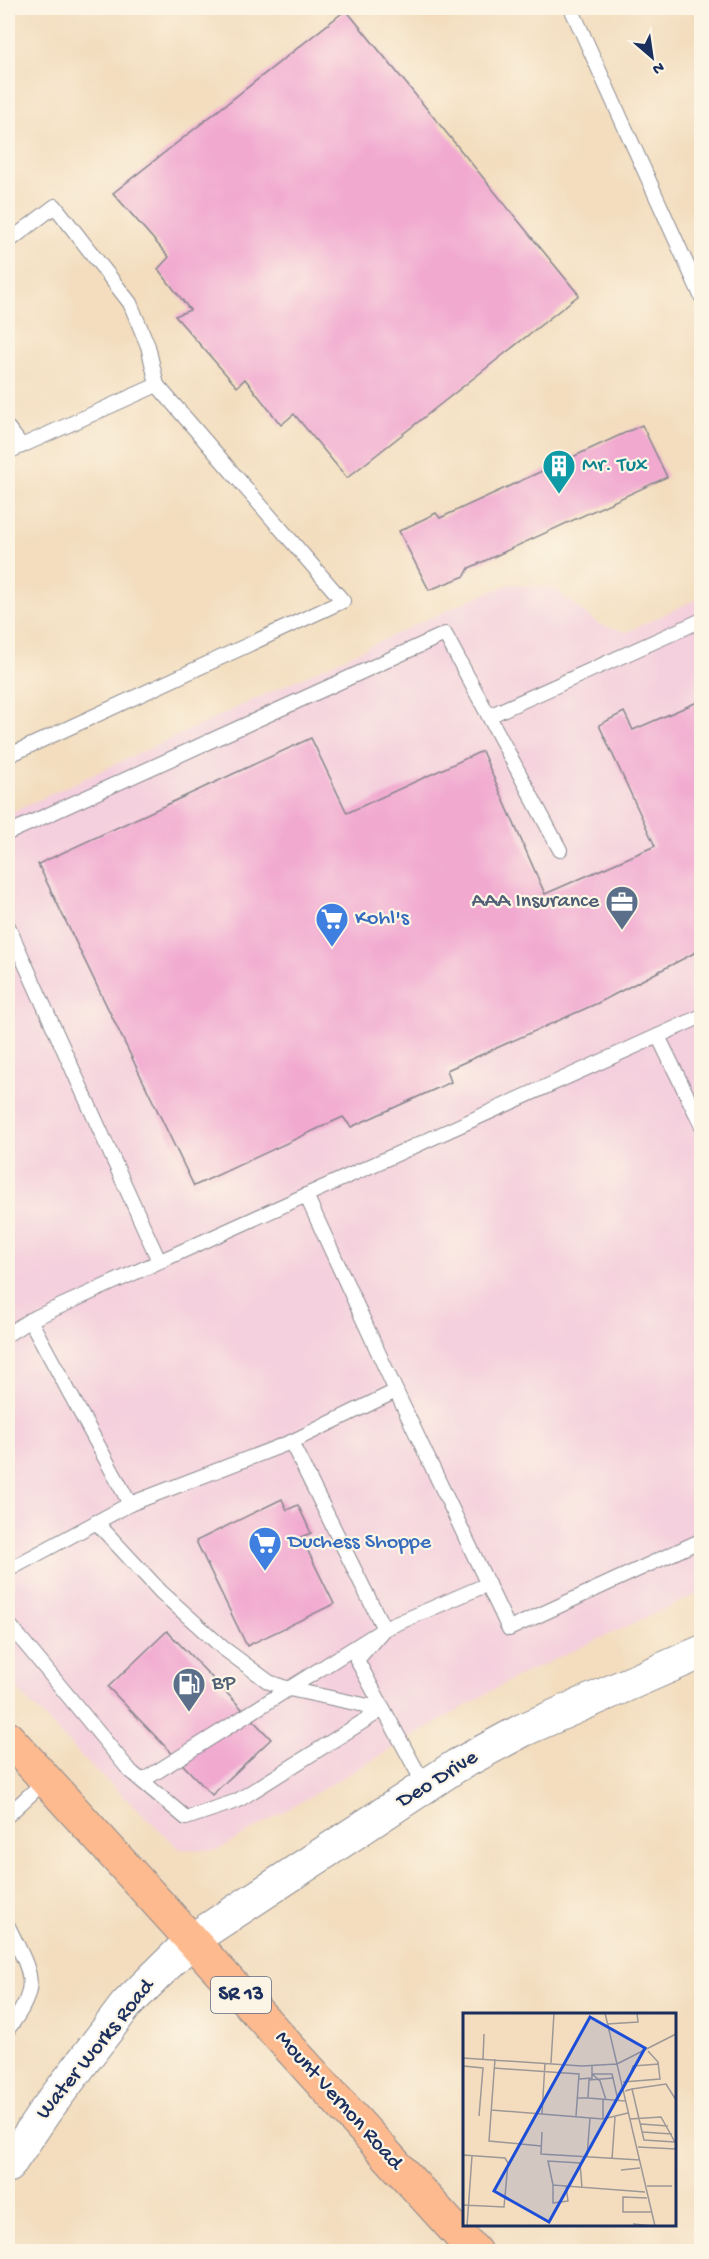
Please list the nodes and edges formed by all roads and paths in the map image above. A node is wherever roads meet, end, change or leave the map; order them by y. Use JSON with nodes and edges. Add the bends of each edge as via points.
{"nodes":[{"id":1,"x":570,"y":8,"type":"edge"},
{"id":2,"x":8,"y":242,"type":"edge"},
{"id":3,"x":702,"y":298,"type":"edge"},
{"id":4,"x":157,"y":385,"type":"junction"},
{"id":5,"x":8,"y":428,"type":"edge"},
{"id":6,"x":22,"y":446,"type":"junction"},
{"id":7,"x":8,"y":452,"type":"edge"},
{"id":8,"x":702,"y":620,"type":"edge"},
{"id":9,"x":489,"y":716,"type":"junction"},
{"id":10,"x":8,"y":747,"type":"edge"},
{"id":11,"x":8,"y":833,"type":"edge"},
{"id":12,"x":560,"y":850,"type":"dead end"},
{"id":13,"x":8,"y":926,"type":"edge"},
{"id":14,"x":702,"y":1016,"type":"edge"},
{"id":15,"x":658,"y":1036,"type":"junction"},
{"id":16,"x":702,"y":1126,"type":"edge"},
{"id":17,"x":306,"y":1195,"type":"junction"},
{"id":18,"x":159,"y":1261,"type":"junction"},
{"id":19,"x":30,"y":1320,"type":"junction"},
{"id":20,"x":8,"y":1334,"type":"edge"},
{"id":21,"x":396,"y":1391,"type":"junction"},
{"id":22,"x":291,"y":1442,"type":"junction"},
{"id":23,"x":130,"y":1504,"type":"junction"},
{"id":24,"x":96,"y":1522,"type":"junction"},
{"id":25,"x":702,"y":1540,"type":"edge"},
{"id":26,"x":8,"y":1570,"type":"edge"},
{"id":27,"x":488,"y":1584,"type":"junction"},
{"id":28,"x":8,"y":1623,"type":"edge"},
{"id":29,"x":384,"y":1629,"type":"junction"},
{"id":30,"x":702,"y":1652,"type":"edge"},
{"id":31,"x":289,"y":1689,"type":"junction"},
{"id":32,"x":383,"y":1709,"type":"junction"},
{"id":33,"x":8,"y":1738,"type":"edge"},
{"id":34,"x":46,"y":1780,"type":"junction"},
{"id":35,"x":142,"y":1781,"type":"junction"},
{"id":36,"x":426,"y":1787,"type":"junction"},
{"id":37,"x":8,"y":1815,"type":"edge"},
{"id":38,"x":8,"y":1926,"type":"edge"},
{"id":39,"x":192,"y":1940,"type":"junction"},
{"id":40,"x":8,"y":2029,"type":"edge"},
{"id":41,"x":8,"y":2166,"type":"edge"},
{"id":42,"x":475,"y":2252,"type":"edge"}],
"edges":[{"from":1,"to":3,"type":"lane"},
{"from":2,"to":4,"type":"lane","via":[[55,206],[130,303],[148,346]]},
{"from":4,"to":6,"type":"lane"},
{"from":4,"to":10,"type":"lane","via":[[344,601],[12,754]]},
{"from":5,"to":6,"type":"lane"},
{"from":6,"to":7,"type":"lane"},
{"from":8,"to":9,"type":"lane"},
{"from":9,"to":11,"type":"lane","via":[[445,634]]},
{"from":9,"to":12,"type":"lane"},
{"from":13,"to":18,"type":"lane"},
{"from":14,"to":15,"type":"lane"},
{"from":15,"to":16,"type":"lane"},
{"from":15,"to":17,"type":"lane"},
{"from":17,"to":18,"type":"lane"},
{"from":17,"to":21,"type":"lane"},
{"from":18,"to":19,"type":"lane"},
{"from":19,"to":20,"type":"lane"},
{"from":19,"to":23,"type":"lane"},
{"from":21,"to":22,"type":"lane"},
{"from":21,"to":27,"type":"lane"},
{"from":22,"to":23,"type":"lane"},
{"from":22,"to":29,"type":"lane"},
{"from":23,"to":24,"type":"lane"},
{"from":24,"to":26,"type":"lane"},
{"from":24,"to":31,"type":"lane","via":[[160,1592],[223,1648],[269,1682]]},
{"from":25,"to":27,"type":"lane","via":[[509,1629]]},
{"from":27,"to":29,"type":"lane"},
{"from":28,"to":35,"type":"lane"},
{"from":29,"to":31,"type":"lane"},
{"from":29,"to":32,"type":"lane","via":[[357,1660]]},
{"from":30,"to":36,"type":"street","name":"Deo Drive","via":[[523,1730]]},
{"from":31,"to":32,"type":"lane"},
{"from":31,"to":35,"type":"lane"},
{"from":32,"to":35,"type":"lane","via":[[237,1801],[186,1818]]},
{"from":32,"to":36,"type":"lane"},
{"from":33,"to":34,"type":"highway","name":"Mount Vernon Road","number":"SR 13"},
{"from":34,"to":37,"type":"lane"},
{"from":34,"to":39,"type":"highway","name":"Mount Vernon Road","number":"SR 13"},
{"from":36,"to":39,"type":"street","name":"Deo Drive"},
{"from":38,"to":40,"type":"lane","via":[[28,1970],[31,1990]]},
{"from":39,"to":41,"type":"street","name":"Water Works Road","via":[[126,2005]]},
{"from":39,"to":42,"type":"highway","name":"Mount Vernon Road","number":"SR 13"}]}
